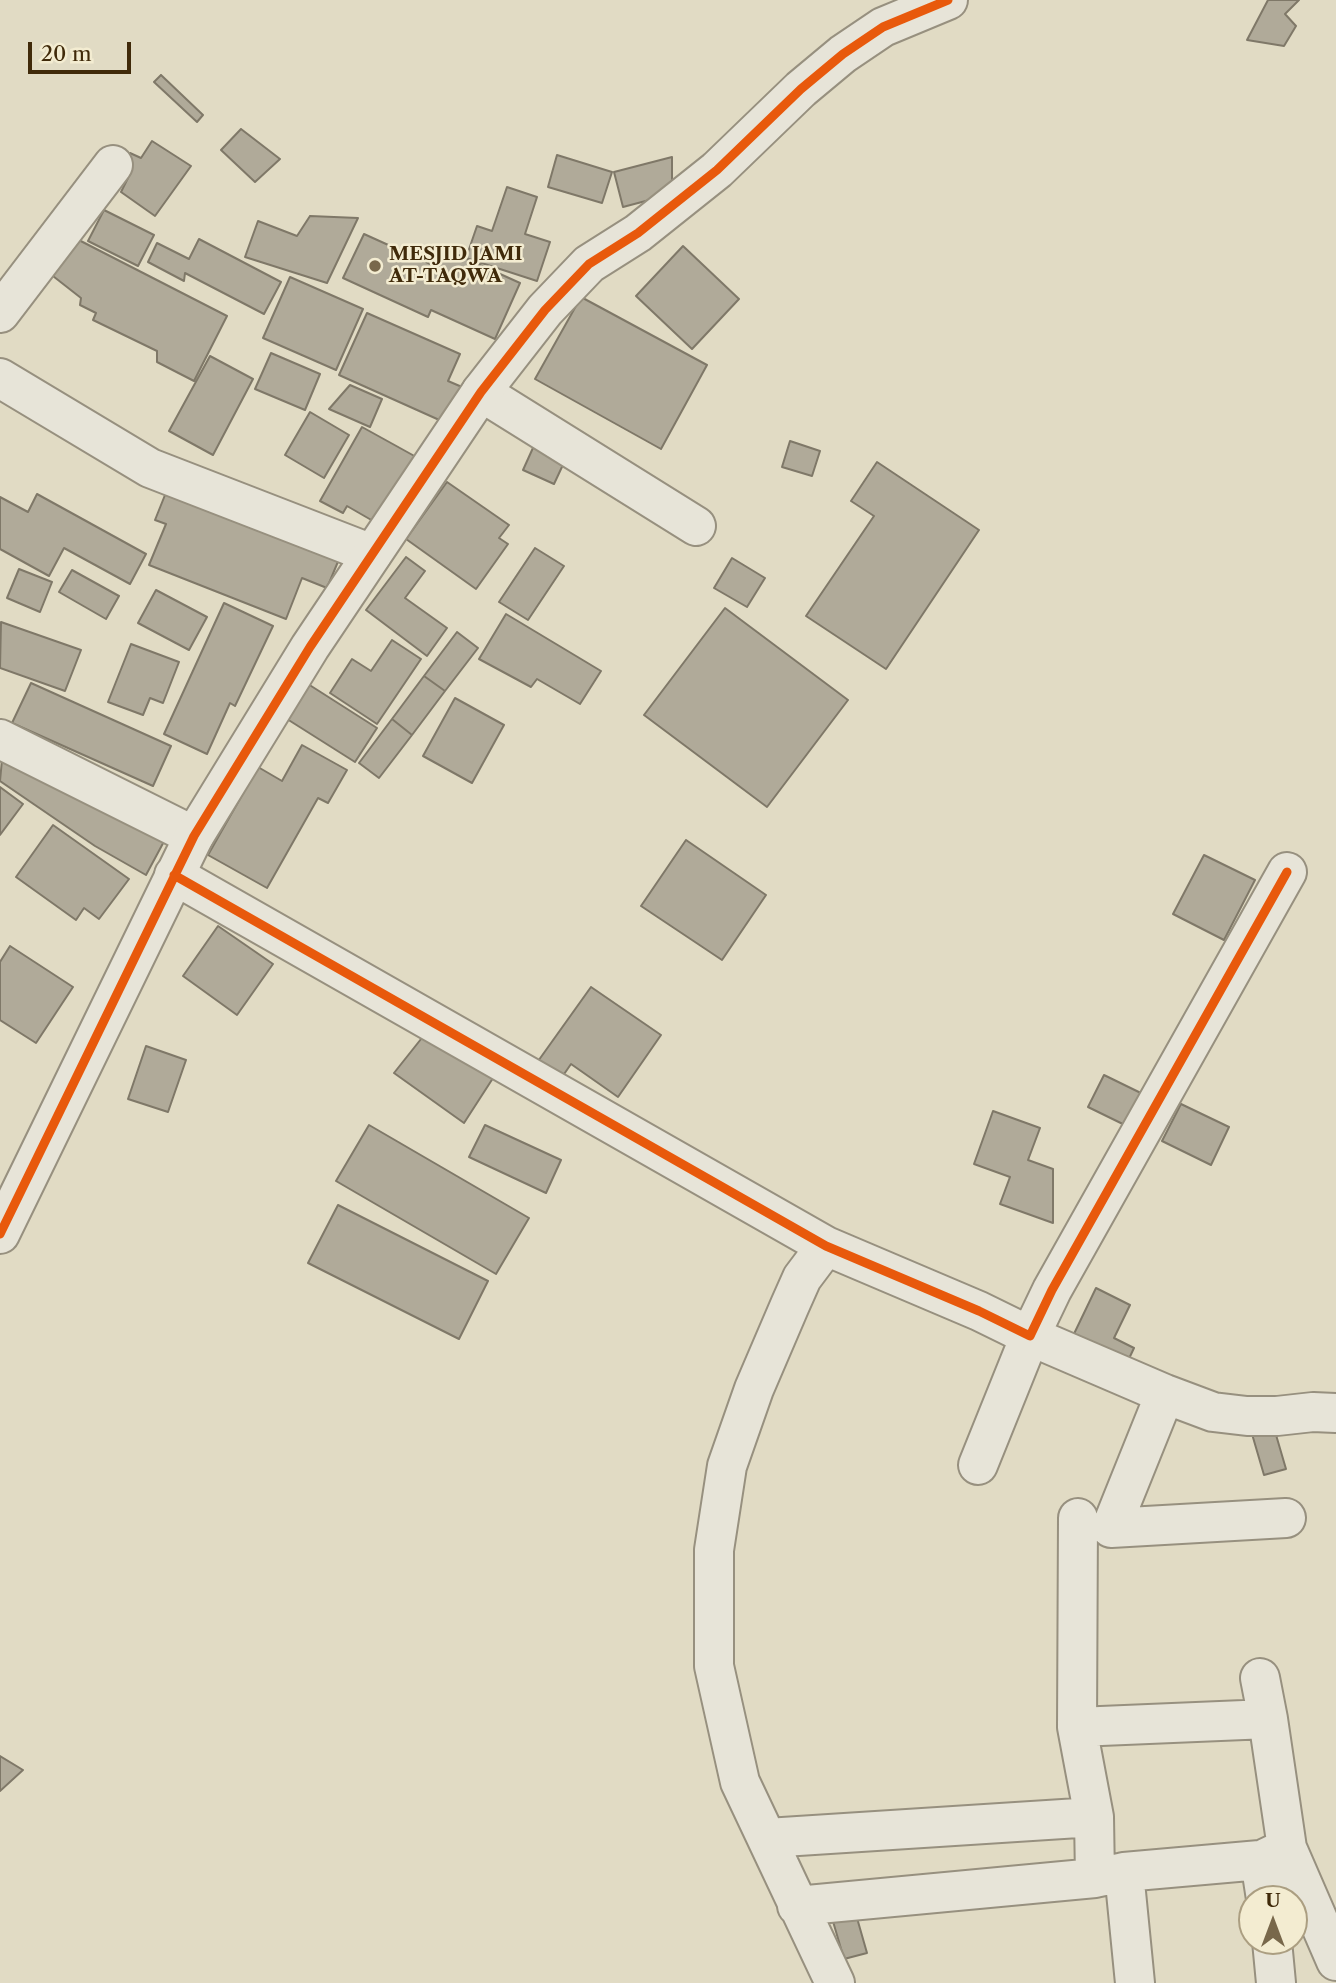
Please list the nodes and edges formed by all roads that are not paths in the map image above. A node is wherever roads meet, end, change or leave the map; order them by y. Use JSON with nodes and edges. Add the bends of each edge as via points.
{"nodes":[{"id":1,"x":948,"y":0,"type":"edge"},
{"id":2,"x":113,"y":165,"type":"dead end"},
{"id":3,"x":0,"y":313,"type":"edge"},
{"id":4,"x":0,"y":378,"type":"edge"},
{"id":5,"x":481,"y":392,"type":"junction"},
{"id":6,"x":696,"y":526,"type":"dead end"},
{"id":7,"x":372,"y":554,"type":"junction"},
{"id":8,"x":0,"y":739,"type":"edge"},
{"id":9,"x":194,"y":836,"type":"junction"},
{"id":10,"x":1287,"y":872,"type":"dead end"},
{"id":11,"x":174,"y":875,"type":"junction"},
{"id":12,"x":0,"y":1234,"type":"edge"},
{"id":13,"x":826,"y":1246,"type":"junction"},
{"id":14,"x":1030,"y":1336,"type":"junction"},
{"id":15,"x":1165,"y":1394,"type":"junction"},
{"id":16,"x":1336,"y":1413,"type":"edge"},
{"id":17,"x":978,"y":1465,"type":"dead end"},
{"id":18,"x":1078,"y":1518,"type":"dead end"},
{"id":19,"x":1286,"y":1518,"type":"dead end"},
{"id":20,"x":1260,"y":1678,"type":"dead end"},
{"id":21,"x":1268,"y":1720,"type":"junction"},
{"id":22,"x":1077,"y":1727,"type":"junction"},
{"id":23,"x":1094,"y":1817,"type":"junction"},
{"id":24,"x":767,"y":1838,"type":"junction"},
{"id":25,"x":1274,"y":1854,"type":"junction"},
{"id":26,"x":1109,"y":1875,"type":"junction"},
{"id":27,"x":1268,"y":1885,"type":"edge"},
{"id":28,"x":797,"y":1906,"type":"junction"},
{"id":29,"x":1273,"y":1955,"type":"edge"},
{"id":30,"x":1336,"y":1961,"type":"edge"},
{"id":31,"x":835,"y":1983,"type":"edge"},
{"id":32,"x":1135,"y":1983,"type":"edge"},
{"id":33,"x":1276,"y":1983,"type":"edge"}],
"edges":[{"from":1,"to":5,"type":"street","via":[[883,27],[843,54],[717,170],[638,233],[589,264],[545,310]]},
{"from":2,"to":3,"type":"street"},
{"from":4,"to":7,"type":"street","via":[[150,468]]},
{"from":5,"to":6,"type":"street"},
{"from":5,"to":7,"type":"street"},
{"from":7,"to":9,"type":"street"},
{"from":8,"to":9,"type":"street"},
{"from":9,"to":11,"type":"street"},
{"from":10,"to":14,"type":"street"},
{"from":11,"to":12,"type":"street"},
{"from":11,"to":13,"type":"street"},
{"from":13,"to":14,"type":"street"},
{"from":13,"to":24,"type":"street","via":[[802,1279],[754,1389],[727,1466],[714,1550],[714,1666],[740,1782]]},
{"from":14,"to":15,"type":"street"},
{"from":14,"to":17,"type":"street"},
{"from":15,"to":16,"type":"street","via":[[1213,1412],[1236,1415]]},
{"from":15,"to":19,"type":"street","via":[[1111,1528]]},
{"from":18,"to":22,"type":"street"},
{"from":20,"to":21,"type":"street"},
{"from":21,"to":22,"type":"street"},
{"from":21,"to":25,"type":"street"},
{"from":22,"to":23,"type":"street"},
{"from":23,"to":24,"type":"street"},
{"from":23,"to":26,"type":"street"},
{"from":24,"to":28,"type":"street"},
{"from":25,"to":26,"type":"street"},
{"from":25,"to":27,"type":"street"},
{"from":25,"to":30,"type":"street"},
{"from":26,"to":28,"type":"street"},
{"from":26,"to":32,"type":"street"},
{"from":28,"to":31,"type":"street"},
{"from":29,"to":33,"type":"street"}]}
